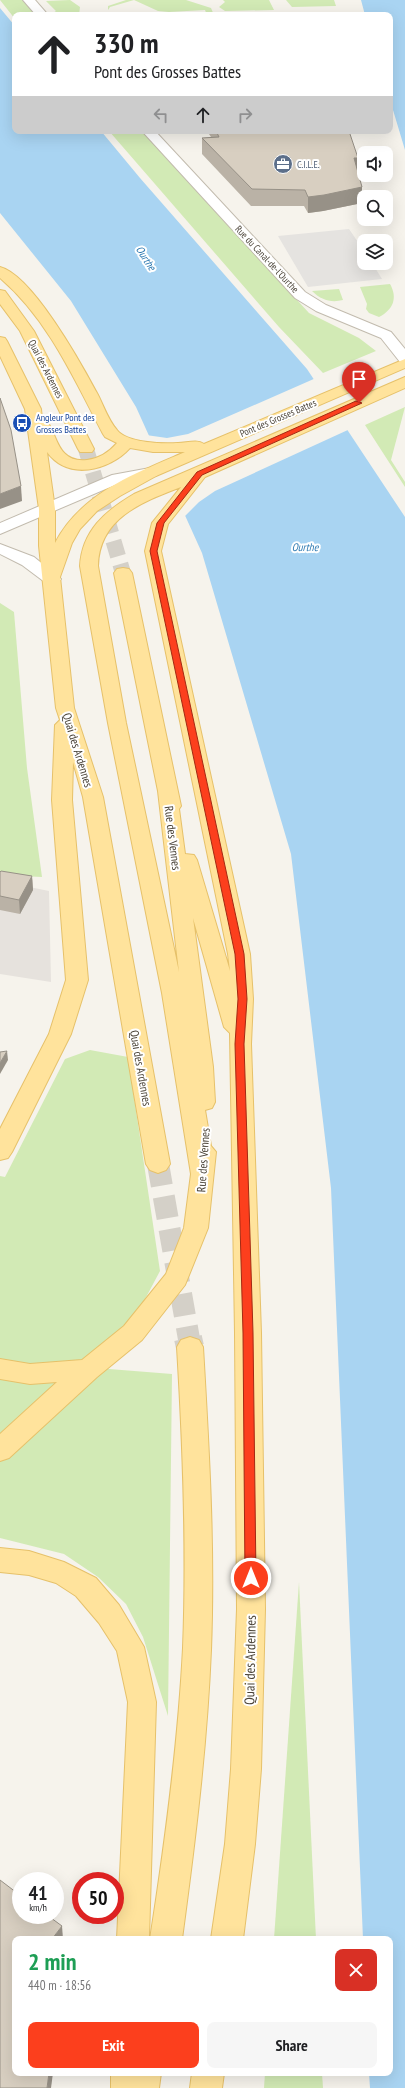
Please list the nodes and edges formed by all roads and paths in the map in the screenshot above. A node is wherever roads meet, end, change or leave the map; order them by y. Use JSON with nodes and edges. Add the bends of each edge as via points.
{"nodes":[{"id":1,"x":29,"y":0,"type":"edge"},
{"id":2,"x":39,"y":12,"type":"edge"},
{"id":3,"x":151,"y":134,"type":"edge"},
{"id":4,"x":0,"y":271,"type":"edge"},
{"id":5,"x":0,"y":294,"type":"edge"},
{"id":6,"x":0,"y":341,"type":"edge"},
{"id":7,"x":405,"y":359,"type":"edge"},
{"id":8,"x":405,"y":363,"type":"edge"},
{"id":9,"x":405,"y":382,"type":"edge"},
{"id":10,"x":32,"y":409,"type":"junction"},
{"id":11,"x":126,"y":443,"type":"junction"},
{"id":12,"x":217,"y":444,"type":"junction"},
{"id":13,"x":86,"y":449,"type":"tunnel mouth"},
{"id":14,"x":150,"y":473,"type":"junction"},
{"id":15,"x":199,"y":474,"type":"junction"},
{"id":16,"x":47,"y":509,"type":"junction"},
{"id":17,"x":0,"y":529,"type":"edge"},
{"id":18,"x":0,"y":549,"type":"edge"},
{"id":19,"x":153,"y":551,"type":"joint"},
{"id":20,"x":123,"y":572,"type":"tunnel mouth"},
{"id":21,"x":52,"y":579,"type":"junction"},
{"id":22,"x":65,"y":708,"type":"junction"},
{"id":23,"x":167,"y":793,"type":"junction"},
{"id":24,"x":240,"y":1044,"type":"junction"},
{"id":25,"x":0,"y":1152,"type":"edge"},
{"id":26,"x":158,"y":1164,"type":"tunnel mouth"},
{"id":27,"x":203,"y":1167,"type":"junction"},
{"id":28,"x":190,"y":1347,"type":"tunnel mouth"},
{"id":29,"x":0,"y":1368,"type":"edge"},
{"id":30,"x":88,"y":1370,"type":"junction"},
{"id":31,"x":0,"y":1450,"type":"edge"},
{"id":32,"x":0,"y":1560,"type":"edge"},
{"id":33,"x":133,"y":1936,"type":"edge"},
{"id":34,"x":166,"y":1936,"type":"edge"},
{"id":35,"x":227,"y":1936,"type":"edge"},
{"id":36,"x":127,"y":2076,"type":"edge"},
{"id":37,"x":145,"y":2076,"type":"edge"},
{"id":38,"x":208,"y":2076,"type":"edge"},
{"id":39,"x":127,"y":2088,"type":"edge"},
{"id":40,"x":143,"y":2088,"type":"edge"},
{"id":41,"x":206,"y":2088,"type":"edge"}],
"edges":[{"from":1,"to":2,"type":"street"},
{"from":3,"to":7,"type":"street","name":"Rue du Canal-de-l'Ourthe","via":[[300,295],[321,308],[386,335]]},
{"from":4,"to":11,"type":"main road","via":[[10,278],[45,316],[111,434]]},
{"from":5,"to":13,"type":"main road","name":"Quai des Ardennes","via":[[27,331]]},
{"from":6,"to":10,"type":"main road","name":"Quai des Ardennes"},
{"from":8,"to":12,"type":"main road","name":"Pont des Grosses Battes"},
{"from":9,"to":15,"type":"main road","name":"Pont des Grosses Battes"},
{"from":10,"to":11,"type":"main road","via":[[56,453],[65,461],[84,465],[99,463],[110,458]]},
{"from":10,"to":16,"type":"main road","name":"Quai des Ardennes"},
{"from":11,"to":12,"type":"main road","via":[[164,448]]},
{"from":12,"to":14,"type":"main road","name":"Pont des Grosses Battes"},
{"from":14,"to":16,"type":"street","via":[[118,478]]},
{"from":14,"to":21,"type":"main road","name":"Pont des Grosses Battes","via":[[110,494],[83,514],[65,540]]},
{"from":15,"to":19,"type":"main road","name":"Pont des Grosses Battes","via":[[160,523]]},
{"from":15,"to":27,"type":"main road","name":"Pont des Grosses Battes","via":[[150,493],[106,522],[89,550],[89,566],[173,993]]},
{"from":16,"to":17,"type":"street"},
{"from":16,"to":21,"type":"main road","name":"Quai des Ardennes","via":[[47,546]]},
{"from":18,"to":21,"type":"street","via":[[15,553],[36,564]]},
{"from":19,"to":24,"type":"main road","name":"Quai des Ardennes","via":[[240,954]]},
{"from":20,"to":23,"type":"main road","name":"Quai des Ardennes"},
{"from":21,"to":22,"type":"main road","name":"Quai des Ardennes"},
{"from":22,"to":25,"type":"main road","via":[[62,800],[77,980],[60,1034]]},
{"from":22,"to":26,"type":"main road","name":"Quai des Ardennes","via":[[93,797]]},
{"from":23,"to":24,"type":"main road","name":"Quai des Ardennes"},
{"from":23,"to":27,"type":"main road","name":"Rue des Vennes","via":[[202,1067],[205,1117]]},
{"from":24,"to":35,"type":"main road","name":"Quai des Ardennes","via":[[248,1333],[251,1616],[246,1769],[240,1844]]},
{"from":27,"to":30,"type":"main road","name":"Rue des Vennes","via":[[196,1228],[176,1278],[133,1333]]},
{"from":28,"to":34,"type":"main road","via":[[197,1465],[198,1608],[182,1828]]},
{"from":29,"to":30,"type":"main road","via":[[30,1374]]},
{"from":30,"to":31,"type":"main road","name":"Rue des Vennes"},
{"from":32,"to":33,"type":"main road","via":[[29,1563],[64,1574],[86,1587],[109,1614],[130,1647],[142,1702]]},
{"from":36,"to":39,"type":"main road"},
{"from":37,"to":40,"type":"main road"},
{"from":38,"to":41,"type":"main road"}]}
